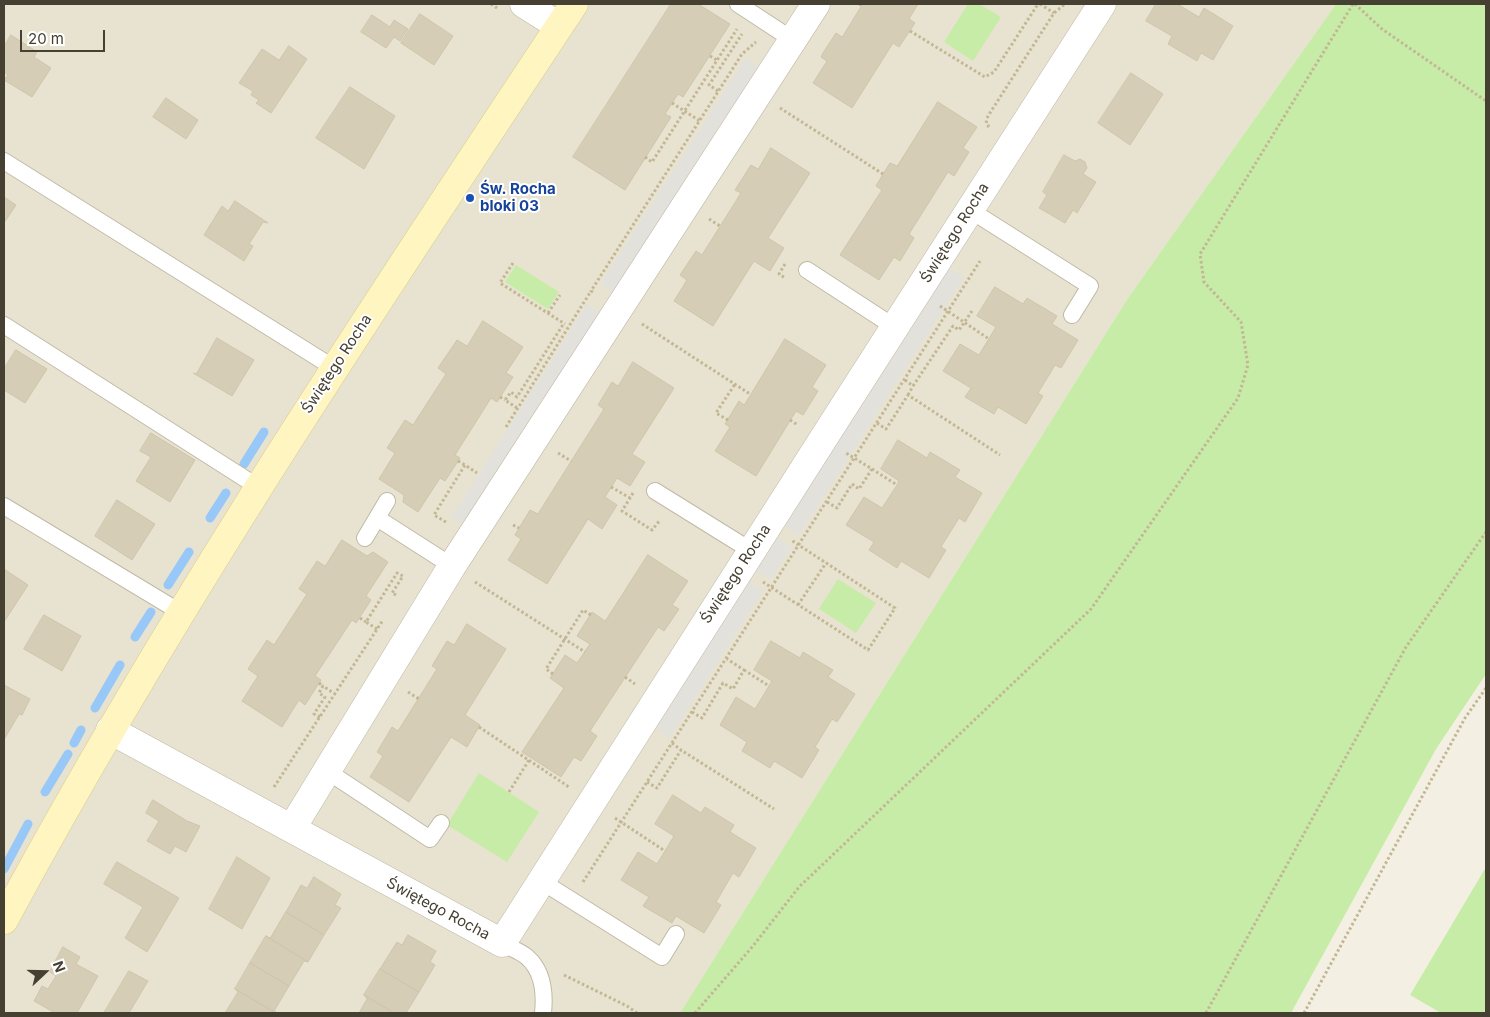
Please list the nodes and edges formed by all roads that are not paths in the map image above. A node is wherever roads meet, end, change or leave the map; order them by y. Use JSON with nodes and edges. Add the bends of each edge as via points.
{"nodes":[{"id":1,"x":524,"y":4,"type":"edge"},
{"id":2,"x":738,"y":4,"type":"edge"},
{"id":3,"x":816,"y":4,"type":"edge"},
{"id":4,"x":1102,"y":4,"type":"edge"},
{"id":5,"x":567,"y":15,"type":"edge"},
{"id":6,"x":793,"y":40,"type":"junction"},
{"id":7,"x":4,"y":161,"type":"edge"},
{"id":8,"x":970,"y":210,"type":"junction"},
{"id":9,"x":807,"y":270,"type":"dead end"},
{"id":10,"x":1072,"y":314,"type":"dead end"},
{"id":11,"x":4,"y":325,"type":"edge"},
{"id":12,"x":896,"y":328,"type":"junction"},
{"id":13,"x":334,"y":368,"type":"junction"},
{"id":14,"x":258,"y":487,"type":"junction"},
{"id":15,"x":654,"y":491,"type":"dead end"},
{"id":16,"x":387,"y":500,"type":"dead end"},
{"id":17,"x":4,"y":506,"type":"edge"},
{"id":18,"x":377,"y":518,"type":"junction"},
{"id":19,"x":365,"y":538,"type":"dead end"},
{"id":20,"x":745,"y":558,"type":"junction"},
{"id":21,"x":452,"y":566,"type":"junction"},
{"id":22,"x":180,"y":612,"type":"junction"},
{"id":23,"x":110,"y":730,"type":"junction"},
{"id":24,"x":327,"y":771,"type":"junction"},
{"id":25,"x":441,"y":823,"type":"dead end"},
{"id":26,"x":292,"y":828,"type":"junction"},
{"id":27,"x":545,"y":875,"type":"junction"},
{"id":28,"x":6,"y":911,"type":"edge"},
{"id":29,"x":676,"y":934,"type":"dead end"},
{"id":30,"x":502,"y":943,"type":"junction"},
{"id":31,"x":543,"y":1013,"type":"edge"}],
"edges":[{"from":1,"to":5,"type":"street"},
{"from":2,"to":6,"type":"lane"},
{"from":3,"to":6,"type":"street"},
{"from":4,"to":8,"type":"street","name":"Świętego Rocha"},
{"from":5,"to":13,"type":"street","name":"Świętego Rocha"},
{"from":6,"to":21,"type":"street"},
{"from":7,"to":13,"type":"lane"},
{"from":8,"to":10,"type":"lane","via":[[1090,286]]},
{"from":8,"to":12,"type":"street","name":"Świętego Rocha"},
{"from":9,"to":12,"type":"lane"},
{"from":11,"to":14,"type":"lane"},
{"from":12,"to":20,"type":"street","name":"Świętego Rocha"},
{"from":13,"to":14,"type":"street","name":"Świętego Rocha"},
{"from":14,"to":22,"type":"street","name":"Świętego Rocha"},
{"from":15,"to":20,"type":"lane"},
{"from":16,"to":18,"type":"lane"},
{"from":17,"to":22,"type":"lane"},
{"from":18,"to":19,"type":"lane"},
{"from":18,"to":21,"type":"lane"},
{"from":20,"to":27,"type":"street","name":"Świętego Rocha"},
{"from":21,"to":24,"type":"street"},
{"from":22,"to":23,"type":"street","name":"Świętego Rocha"},
{"from":23,"to":26,"type":"street","name":"Świętego Rocha"},
{"from":23,"to":28,"type":"street","name":"Świętego Rocha"},
{"from":24,"to":25,"type":"lane","via":[[430,839]]},
{"from":24,"to":26,"type":"street"},
{"from":26,"to":30,"type":"street","name":"Świętego Rocha"},
{"from":27,"to":29,"type":"lane","via":[[662,957]]},
{"from":27,"to":30,"type":"street","name":"Świętego Rocha"},
{"from":30,"to":31,"type":"lane","via":[[527,957],[539,975],[544,994]]}]}
